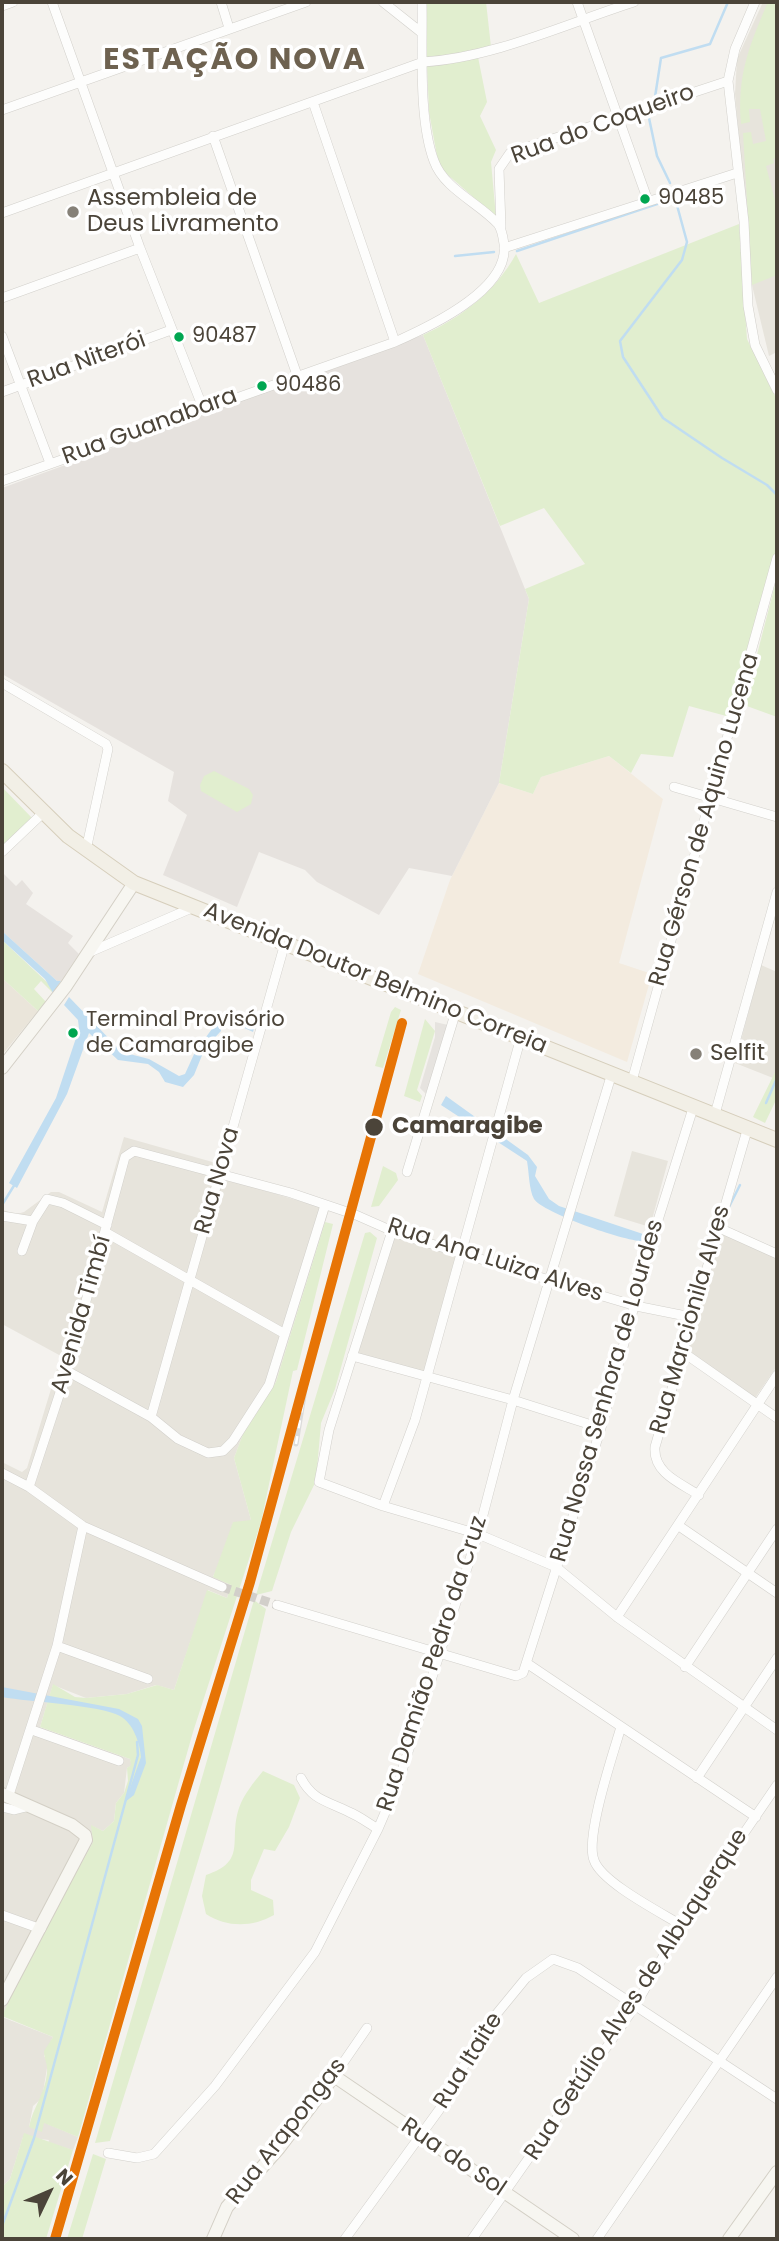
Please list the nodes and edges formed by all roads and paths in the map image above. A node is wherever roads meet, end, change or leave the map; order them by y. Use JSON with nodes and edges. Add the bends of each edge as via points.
{"nodes":[{"id":1,"x":13,"y":2,"type":"edge"},
{"id":2,"x":52,"y":2,"type":"edge"},
{"id":3,"x":220,"y":2,"type":"edge"},
{"id":4,"x":306,"y":2,"type":"edge"},
{"id":5,"x":383,"y":2,"type":"edge"},
{"id":6,"x":422,"y":2,"type":"edge"},
{"id":7,"x":577,"y":2,"type":"edge"},
{"id":8,"x":634,"y":2,"type":"edge"},
{"id":9,"x":755,"y":2,"type":"edge"},
{"id":10,"x":2,"y":6,"type":"edge"},
{"id":11,"x":582,"y":19,"type":"junction"},
{"id":12,"x":229,"y":28,"type":"junction"},
{"id":13,"x":422,"y":33,"type":"junction"},
{"id":14,"x":423,"y":62,"type":"junction"},
{"id":15,"x":728,"y":81,"type":"junction"},
{"id":16,"x":81,"y":82,"type":"junction"},
{"id":17,"x":313,"y":102,"type":"junction"},
{"id":18,"x":2,"y":110,"type":"edge"},
{"id":19,"x":616,"y":117,"type":"junction"},
{"id":20,"x":213,"y":136,"type":"junction"},
{"id":21,"x":113,"y":171,"type":"junction"},
{"id":22,"x":737,"y":173,"type":"junction"},
{"id":23,"x":648,"y":201,"type":"junction"},
{"id":24,"x":2,"y":213,"type":"edge"},
{"id":25,"x":501,"y":227,"type":"junction"},
{"id":26,"x":140,"y":247,"type":"junction"},
{"id":27,"x":505,"y":248,"type":"junction"},
{"id":28,"x":2,"y":298,"type":"edge"},
{"id":29,"x":171,"y":330,"type":"junction"},
{"id":30,"x":2,"y":337,"type":"edge"},
{"id":31,"x":395,"y":342,"type":"junction"},
{"id":32,"x":297,"y":375,"type":"junction"},
{"id":33,"x":22,"y":384,"type":"junction"},
{"id":34,"x":777,"y":390,"type":"edge"},
{"id":35,"x":2,"y":392,"type":"edge"},
{"id":36,"x":203,"y":408,"type":"junction"},
{"id":37,"x":50,"y":463,"type":"junction"},
{"id":38,"x":2,"y":481,"type":"edge"},
{"id":39,"x":777,"y":558,"type":"edge"},
{"id":40,"x":2,"y":682,"type":"edge"},
{"id":41,"x":2,"y":771,"type":"edge"},
{"id":42,"x":674,"y":787,"type":"dead end"},
{"id":43,"x":712,"y":799,"type":"junction"},
{"id":44,"x":43,"y":813,"type":"junction"},
{"id":45,"x":777,"y":817,"type":"edge"},
{"id":46,"x":86,"y":850,"type":"junction"},
{"id":47,"x":2,"y":852,"type":"edge"},
{"id":48,"x":134,"y":883,"type":"junction"},
{"id":49,"x":777,"y":892,"type":"edge"},
{"id":50,"x":194,"y":907,"type":"junction"},
{"id":51,"x":285,"y":943,"type":"junction"},
{"id":52,"x":90,"y":952,"type":"junction"},
{"id":53,"x":456,"y":1011,"type":"junction"},
{"id":54,"x":521,"y":1037,"type":"junction"},
{"id":55,"x":2,"y":1068,"type":"edge"},
{"id":56,"x":612,"y":1073,"type":"junction"},
{"id":57,"x":632,"y":1081,"type":"junction"},
{"id":58,"x":694,"y":1105,"type":"junction"},
{"id":59,"x":715,"y":1114,"type":"junction"},
{"id":60,"x":748,"y":1127,"type":"junction"},
{"id":61,"x":777,"y":1140,"type":"edge"},
{"id":62,"x":140,"y":1151,"type":"joint"},
{"id":63,"x":407,"y":1172,"type":"dead end"},
{"id":64,"x":221,"y":1174,"type":"junction"},
{"id":65,"x":325,"y":1205,"type":"junction"},
{"id":66,"x":2,"y":1216,"type":"edge"},
{"id":67,"x":33,"y":1221,"type":"junction"},
{"id":68,"x":717,"y":1227,"type":"junction"},
{"id":69,"x":106,"y":1228,"type":"junction"},
{"id":70,"x":391,"y":1231,"type":"junction"},
{"id":71,"x":22,"y":1251,"type":"dead end"},
{"id":72,"x":461,"y":1253,"type":"junction"},
{"id":73,"x":777,"y":1254,"type":"edge"},
{"id":74,"x":189,"y":1278,"type":"junction"},
{"id":75,"x":549,"y":1280,"type":"junction"},
{"id":76,"x":636,"y":1306,"type":"junction"},
{"id":77,"x":691,"y":1317,"type":"junction"},
{"id":78,"x":285,"y":1334,"type":"junction"},
{"id":79,"x":684,"y":1353,"type":"junction"},
{"id":80,"x":352,"y":1356,"type":"junction"},
{"id":81,"x":67,"y":1371,"type":"junction"},
{"id":82,"x":777,"y":1375,"type":"edge"},
{"id":83,"x":426,"y":1377,"type":"junction"},
{"id":84,"x":513,"y":1400,"type":"junction"},
{"id":85,"x":757,"y":1404,"type":"junction"},
{"id":86,"x":151,"y":1417,"type":"junction"},
{"id":87,"x":777,"y":1418,"type":"edge"},
{"id":88,"x":601,"y":1428,"type":"junction"},
{"id":89,"x":2,"y":1472,"type":"edge"},
{"id":90,"x":29,"y":1487,"type":"junction"},
{"id":91,"x":699,"y":1495,"type":"junction"},
{"id":92,"x":383,"y":1506,"type":"junction"},
{"id":93,"x":83,"y":1526,"type":"junction"},
{"id":94,"x":679,"y":1526,"type":"junction"},
{"id":95,"x":777,"y":1529,"type":"edge"},
{"id":96,"x":478,"y":1534,"type":"junction"},
{"id":97,"x":556,"y":1567,"type":"junction"},
{"id":98,"x":747,"y":1573,"type":"junction"},
{"id":99,"x":222,"y":1587,"type":"tunnel mouth"},
{"id":100,"x":777,"y":1593,"type":"edge"},
{"id":101,"x":277,"y":1605,"type":"tunnel mouth"},
{"id":102,"x":618,"y":1617,"type":"junction"},
{"id":103,"x":57,"y":1646,"type":"junction"},
{"id":104,"x":438,"y":1654,"type":"junction"},
{"id":105,"x":777,"y":1658,"type":"edge"},
{"id":106,"x":528,"y":1664,"type":"junction"},
{"id":107,"x":685,"y":1667,"type":"junction"},
{"id":108,"x":148,"y":1679,"type":"dead end"},
{"id":109,"x":743,"y":1706,"type":"junction"},
{"id":110,"x":621,"y":1727,"type":"junction"},
{"id":111,"x":32,"y":1730,"type":"junction"},
{"id":112,"x":777,"y":1730,"type":"edge"},
{"id":113,"x":119,"y":1761,"type":"dead end"},
{"id":114,"x":697,"y":1778,"type":"junction"},
{"id":115,"x":301,"y":1779,"type":"dead end"},
{"id":116,"x":777,"y":1785,"type":"edge"},
{"id":117,"x":4,"y":1800,"type":"edge"},
{"id":118,"x":755,"y":1816,"type":"junction"},
{"id":119,"x":378,"y":1829,"type":"junction"},
{"id":120,"x":2,"y":1915,"type":"edge"},
{"id":121,"x":681,"y":1925,"type":"junction"},
{"id":122,"x":41,"y":1929,"type":"junction"},
{"id":123,"x":777,"y":1977,"type":"edge"},
{"id":124,"x":2,"y":2000,"type":"edge"},
{"id":125,"x":634,"y":2008,"type":"junction"},
{"id":126,"x":367,"y":2028,"type":"dead end"},
{"id":127,"x":718,"y":2060,"type":"junction"},
{"id":128,"x":334,"y":2076,"type":"junction"},
{"id":129,"x":777,"y":2099,"type":"edge"},
{"id":130,"x":420,"y":2137,"type":"junction"},
{"id":131,"x":108,"y":2153,"type":"dead end"},
{"id":132,"x":777,"y":2172,"type":"edge"},
{"id":133,"x":505,"y":2193,"type":"junction"},
{"id":134,"x":213,"y":2239,"type":"edge"},
{"id":135,"x":345,"y":2239,"type":"edge"},
{"id":136,"x":472,"y":2239,"type":"edge"},
{"id":137,"x":573,"y":2239,"type":"edge"},
{"id":138,"x":597,"y":2239,"type":"edge"},
{"id":139,"x":729,"y":2239,"type":"edge"}],
"edges":[{"from":1,"to":10,"type":"street"},
{"from":2,"to":16,"type":"street"},
{"from":3,"to":12,"type":"street"},
{"from":4,"to":12,"type":"street"},
{"from":5,"to":13,"type":"street"},
{"from":6,"to":13,"type":"street"},
{"from":7,"to":11,"type":"street"},
{"from":8,"to":11,"type":"street"},
{"from":9,"to":15,"type":"street","via":[[735,49]]},
{"from":11,"to":14,"type":"street","via":[[447,61]]},
{"from":11,"to":19,"type":"street"},
{"from":12,"to":16,"type":"street"},
{"from":13,"to":14,"type":"street"},
{"from":14,"to":17,"type":"street"},
{"from":14,"to":25,"type":"street","via":[[430,147],[439,171]]},
{"from":15,"to":19,"type":"street","name":"Rua do Coqueiro"},
{"from":15,"to":22,"type":"street"},
{"from":16,"to":18,"type":"street"},
{"from":16,"to":21,"type":"street"},
{"from":17,"to":20,"type":"street"},
{"from":17,"to":31,"type":"street"},
{"from":19,"to":23,"type":"street"},
{"from":19,"to":25,"type":"street","name":"Rua do Coqueiro","via":[[503,159],[499,169]]},
{"from":20,"to":21,"type":"street"},
{"from":20,"to":32,"type":"street"},
{"from":21,"to":24,"type":"street"},
{"from":21,"to":26,"type":"street"},
{"from":22,"to":23,"type":"street"},
{"from":22,"to":34,"type":"street","via":[[755,345]]},
{"from":23,"to":27,"type":"street"},
{"from":25,"to":27,"type":"street"},
{"from":26,"to":28,"type":"street"},
{"from":26,"to":29,"type":"street"},
{"from":27,"to":31,"type":"street","name":"Rua Guanabara","via":[[501,263],[483,289],[429,328]]},
{"from":29,"to":33,"type":"street","name":"Rua Niterói"},
{"from":29,"to":36,"type":"street"},
{"from":30,"to":33,"type":"street"},
{"from":31,"to":32,"type":"street","name":"Rua Guanabara"},
{"from":32,"to":36,"type":"street","name":"Rua Guanabara"},
{"from":33,"to":35,"type":"street","name":"Rua Niterói"},
{"from":33,"to":37,"type":"street"},
{"from":36,"to":37,"type":"street","name":"Rua Guanabara"},
{"from":37,"to":38,"type":"street","name":"Rua Guanabara"},
{"from":39,"to":43,"type":"street","name":"Rua Gérson de Aquino Lucena"},
{"from":40,"to":46,"type":"street","via":[[106,744]]},
{"from":41,"to":44,"type":"main road","name":"Avenida Doutor Belmino Correia"},
{"from":42,"to":43,"type":"street"},
{"from":43,"to":45,"type":"street"},
{"from":43,"to":57,"type":"street","name":"Rua Gérson de Aquino Lucena"},
{"from":44,"to":46,"type":"main road","name":"Avenida Doutor Belmino Correia"},
{"from":44,"to":47,"type":"street"},
{"from":46,"to":48,"type":"main road","name":"Avenida Doutor Belmino Correia"},
{"from":48,"to":50,"type":"main road","name":"Avenida Doutor Belmino Correia"},
{"from":48,"to":52,"type":"street"},
{"from":49,"to":59,"type":"street"},
{"from":50,"to":51,"type":"main road","name":"Avenida Doutor Belmino Correia"},
{"from":50,"to":52,"type":"street"},
{"from":51,"to":53,"type":"main road","name":"Avenida Doutor Belmino Correia"},
{"from":51,"to":64,"type":"street","name":"Rua Nova"},
{"from":52,"to":55,"type":"street"},
{"from":53,"to":54,"type":"main road","name":"Avenida Doutor Belmino Correia"},
{"from":53,"to":63,"type":"street"},
{"from":54,"to":56,"type":"main road","name":"Avenida Doutor Belmino Correia"},
{"from":54,"to":72,"type":"street"},
{"from":56,"to":57,"type":"main road","name":"Avenida Doutor Belmino Correia"},
{"from":56,"to":75,"type":"street","name":"Rua Damião Pedro da Cruz"},
{"from":57,"to":58,"type":"main road","name":"Avenida Doutor Belmino Correia"},
{"from":58,"to":59,"type":"main road","name":"Avenida Doutor Belmino Correia"},
{"from":58,"to":76,"type":"street","name":"Rua Nossa Senhora de Lourdes"},
{"from":59,"to":60,"type":"main road","name":"Avenida Doutor Belmino Correia"},
{"from":60,"to":61,"type":"main road","name":"Avenida Doutor Belmino Correia"},
{"from":60,"to":68,"type":"street","name":"Rua Marcionila Alves"},
{"from":62,"to":64,"type":"street","name":"Rua Ana Luiza Alves"},
{"from":62,"to":69,"type":"street","name":"Avenida Timbí","via":[[125,1157]]},
{"from":64,"to":65,"type":"street","name":"Rua Ana Luiza Alves"},
{"from":64,"to":74,"type":"street","name":"Rua Nova"},
{"from":65,"to":70,"type":"street","name":"Rua Ana Luiza Alves"},
{"from":65,"to":78,"type":"street"},
{"from":66,"to":67,"type":"street"},
{"from":67,"to":69,"type":"street","via":[[42,1203],[55,1199]]},
{"from":67,"to":71,"type":"street"},
{"from":68,"to":73,"type":"street"},
{"from":68,"to":77,"type":"street","name":"Rua Marcionila Alves"},
{"from":69,"to":74,"type":"street"},
{"from":69,"to":81,"type":"street","name":"Avenida Timbí"},
{"from":70,"to":72,"type":"street","name":"Rua Ana Luiza Alves"},
{"from":70,"to":80,"type":"street"},
{"from":72,"to":75,"type":"street","name":"Rua Ana Luiza Alves"},
{"from":72,"to":83,"type":"street"},
{"from":74,"to":78,"type":"street"},
{"from":74,"to":86,"type":"street","name":"Rua Nova"},
{"from":75,"to":76,"type":"street","name":"Rua Ana Luiza Alves"},
{"from":75,"to":84,"type":"street","name":"Rua Damião Pedro da Cruz"},
{"from":76,"to":77,"type":"street","name":"Rua Ana Luiza Alves"},
{"from":76,"to":88,"type":"street","name":"Rua Nossa Senhora de Lourdes"},
{"from":77,"to":79,"type":"street","name":"Rua Marcionila Alves"},
{"from":78,"to":86,"type":"street","via":[[269,1385],[223,1451],[217,1454],[178,1439]]},
{"from":79,"to":85,"type":"street"},
{"from":79,"to":91,"type":"street","name":"Rua Marcionila Alves","via":[[654,1459],[669,1476]]},
{"from":80,"to":83,"type":"street"},
{"from":80,"to":92,"type":"street","via":[[329,1430],[319,1482]]},
{"from":81,"to":86,"type":"street"},
{"from":81,"to":90,"type":"street","name":"Avenida Timbí"},
{"from":82,"to":85,"type":"street"},
{"from":83,"to":84,"type":"street"},
{"from":83,"to":92,"type":"street","via":[[409,1440]]},
{"from":84,"to":88,"type":"street"},
{"from":84,"to":96,"type":"street","name":"Rua Damião Pedro da Cruz"},
{"from":85,"to":87,"type":"street"},
{"from":85,"to":91,"type":"street"},
{"from":88,"to":97,"type":"street","name":"Rua Nossa Senhora de Lourdes"},
{"from":89,"to":90,"type":"street"},
{"from":90,"to":93,"type":"street"},
{"from":91,"to":94,"type":"street"},
{"from":92,"to":96,"type":"street"},
{"from":93,"to":99,"type":"street"},
{"from":93,"to":103,"type":"street"},
{"from":94,"to":98,"type":"street"},
{"from":94,"to":102,"type":"street"},
{"from":95,"to":98,"type":"street"},
{"from":96,"to":97,"type":"street"},
{"from":96,"to":104,"type":"street","name":"Rua Damião Pedro da Cruz"},
{"from":97,"to":102,"type":"street"},
{"from":97,"to":106,"type":"street","name":"Rua Nossa Senhora de Lourdes"},
{"from":98,"to":100,"type":"street"},
{"from":98,"to":107,"type":"street"},
{"from":101,"to":104,"type":"street"},
{"from":102,"to":107,"type":"street"},
{"from":103,"to":108,"type":"street"},
{"from":103,"to":111,"type":"street"},
{"from":104,"to":106,"type":"street","name":"Rua Nossa Senhora de Lourdes","via":[[520,1675]]},
{"from":104,"to":119,"type":"street","name":"Rua Damião Pedro da Cruz","via":[[399,1780]]},
{"from":105,"to":109,"type":"street"},
{"from":106,"to":110,"type":"street"},
{"from":107,"to":109,"type":"street"},
{"from":109,"to":112,"type":"street"},
{"from":109,"to":114,"type":"street"},
{"from":110,"to":114,"type":"street"},
{"from":110,"to":121,"type":"street","via":[[597,1815],[594,1860],[604,1874]]},
{"from":111,"to":113,"type":"street"},
{"from":111,"to":117,"type":"street"},
{"from":114,"to":118,"type":"street"},
{"from":115,"to":119,"type":"street","via":[[322,1802],[349,1811]]},
{"from":116,"to":118,"type":"street","name":"Rua Getúlio Alves de Albuquerque"},
{"from":117,"to":122,"type":"street","via":[[72,1825],[85,1835],[84,1847]]},
{"from":118,"to":121,"type":"street","name":"Rua Getúlio Alves de Albuquerque"},
{"from":119,"to":131,"type":"street","name":"Rua Damião Pedro da Cruz","via":[[315,1952],[208,2095],[154,2154],[137,2158]]},
{"from":120,"to":122,"type":"street"},
{"from":121,"to":125,"type":"street","name":"Rua Getúlio Alves de Albuquerque"},
{"from":122,"to":124,"type":"street"},
{"from":123,"to":127,"type":"street"},
{"from":125,"to":127,"type":"street"},
{"from":125,"to":130,"type":"street","name":"Rua Itaite","via":[[578,1968],[553,1959],[526,1978],[485,2028]]},
{"from":125,"to":133,"type":"street","name":"Rua Getúlio Alves de Albuquerque"},
{"from":126,"to":128,"type":"street","name":"Rua Arapongas"},
{"from":127,"to":129,"type":"street"},
{"from":127,"to":138,"type":"street"},
{"from":128,"to":130,"type":"street","name":"Rua do Sol"},
{"from":128,"to":134,"type":"street","name":"Rua Arapongas","via":[[227,2207]]},
{"from":130,"to":133,"type":"street","name":"Rua do Sol"},
{"from":130,"to":135,"type":"street","name":"Rua Itaite"},
{"from":132,"to":139,"type":"street"},
{"from":133,"to":136,"type":"street","name":"Rua Getúlio Alves de Albuquerque"},
{"from":133,"to":137,"type":"street","name":"Rua do Sol"}]}
